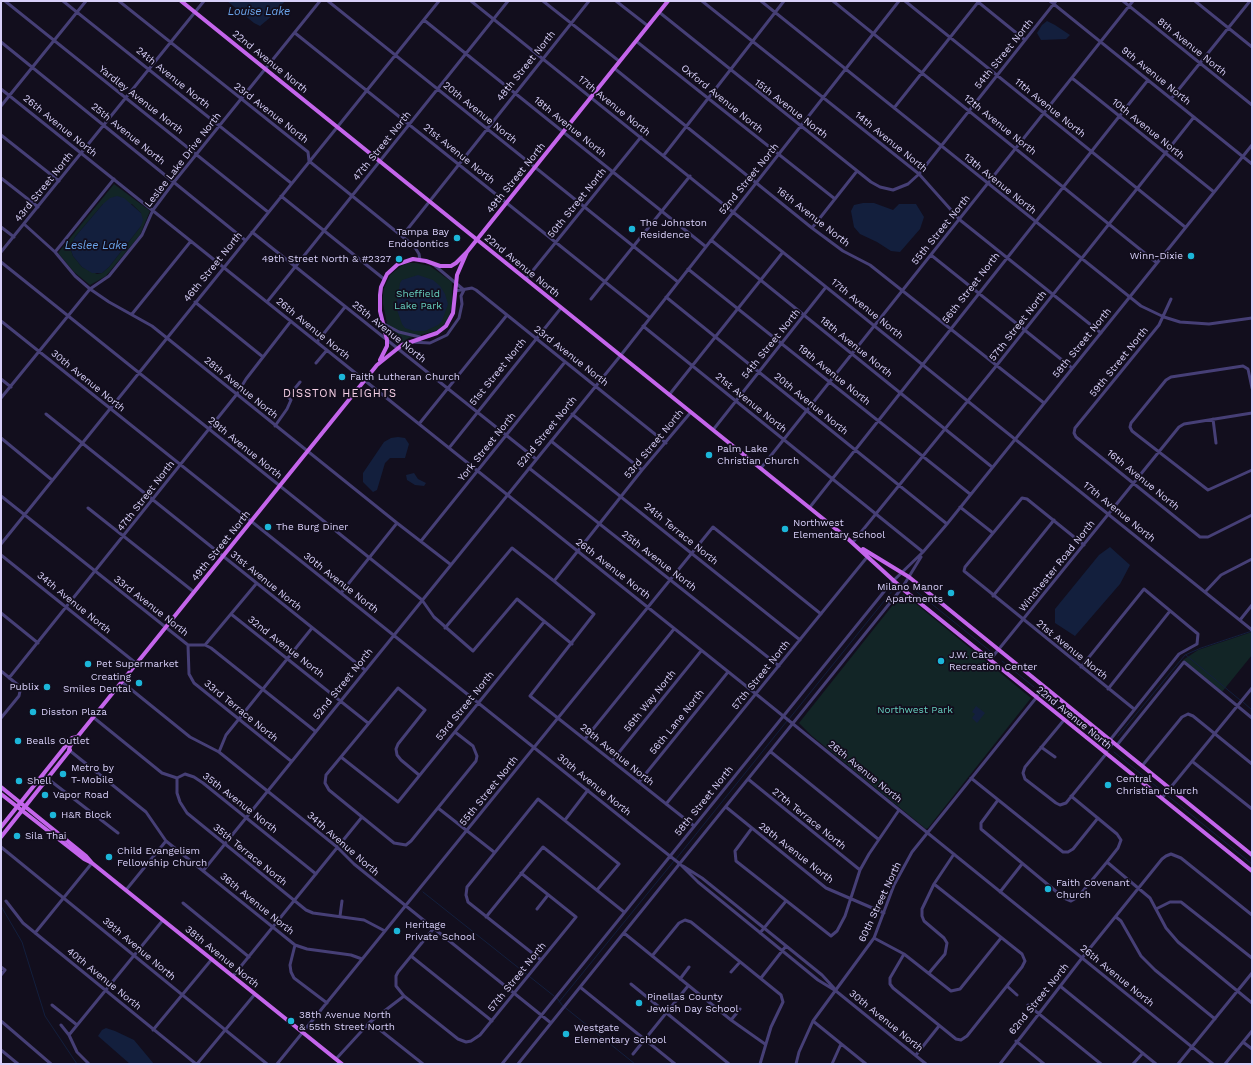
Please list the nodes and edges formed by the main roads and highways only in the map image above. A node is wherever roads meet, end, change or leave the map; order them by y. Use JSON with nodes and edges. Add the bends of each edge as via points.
{"nodes":[{"id":1,"x":181,"y":1,"type":"edge"},
{"id":2,"x":668,"y":1,"type":"edge"},
{"id":3,"x":477,"y":240,"type":"junction"},
{"id":4,"x":467,"y":252,"type":"junction"},
{"id":5,"x":377,"y":365,"type":"junction"},
{"id":6,"x":853,"y":542,"type":"junction"},
{"id":7,"x":77,"y":737,"type":"junction"},
{"id":8,"x":70,"y":750,"type":"junction"},
{"id":9,"x":61,"y":752,"type":"junction"},
{"id":10,"x":1,"y":786,"type":"edge"},
{"id":11,"x":1,"y":794,"type":"edge"},
{"id":12,"x":21,"y":802,"type":"junction"},
{"id":13,"x":17,"y":807,"type":"junction"},
{"id":14,"x":26,"y":807,"type":"junction"},
{"id":15,"x":22,"y":811,"type":"junction"},
{"id":16,"x":1,"y":827,"type":"edge"},
{"id":17,"x":1,"y":837,"type":"edge"},
{"id":18,"x":1252,"y":855,"type":"edge"},
{"id":19,"x":92,"y":863,"type":"junction"},
{"id":20,"x":1252,"y":871,"type":"edge"},
{"id":21,"x":342,"y":1064,"type":"edge"}],
"edges":[{"from":1,"to":3,"type":"main road","name":"22nd Avenue North"},
{"from":2,"to":3,"type":"main road","name":"49th Street North"},
{"from":3,"to":4,"type":"main road","name":"49th Street North"},
{"from":3,"to":6,"type":"main road","name":"22nd Avenue North"},
{"from":4,"to":5,"type":"main road","name":"49th Street North","via":[[457,275],[453,313],[446,326],[437,333],[398,348]]},
{"from":4,"to":5,"type":"main road","name":"49th Street North","via":[[451,266],[405,260],[392,268],[384,279],[380,299],[387,346]]},
{"from":5,"to":7,"type":"main road","name":"49th Street North"},
{"from":6,"to":18,"type":"main road","name":"22nd Avenue North","via":[[909,577]]},
{"from":6,"to":20,"type":"main road","name":"22nd Avenue North","via":[[902,588]]},
{"from":7,"to":8,"type":"main road","name":"49th Street North"},
{"from":7,"to":9,"type":"main road","name":"49th Street North","via":[[72,738]]},
{"from":8,"to":9,"type":"main road"},
{"from":8,"to":14,"type":"main road","name":"49th Street North"},
{"from":9,"to":12,"type":"main road","name":"49th Street North"},
{"from":10,"to":12,"type":"main road","name":"38th Avenue North"},
{"from":11,"to":13,"type":"main road","name":"38th Avenue North"},
{"from":12,"to":13,"type":"main road","name":"49th Street North"},
{"from":12,"to":14,"type":"main road","name":"38th Avenue North"},
{"from":13,"to":15,"type":"main road","name":"38th Avenue North"},
{"from":13,"to":16,"type":"main road"},
{"from":14,"to":15,"type":"main road","name":"49th Street North"},
{"from":14,"to":19,"type":"main road","name":"38th Avenue North"},
{"from":15,"to":17,"type":"main road"},
{"from":15,"to":19,"type":"main road","name":"38th Avenue North","via":[[84,860]]},
{"from":19,"to":21,"type":"main road","name":"38th Avenue North"}]}
